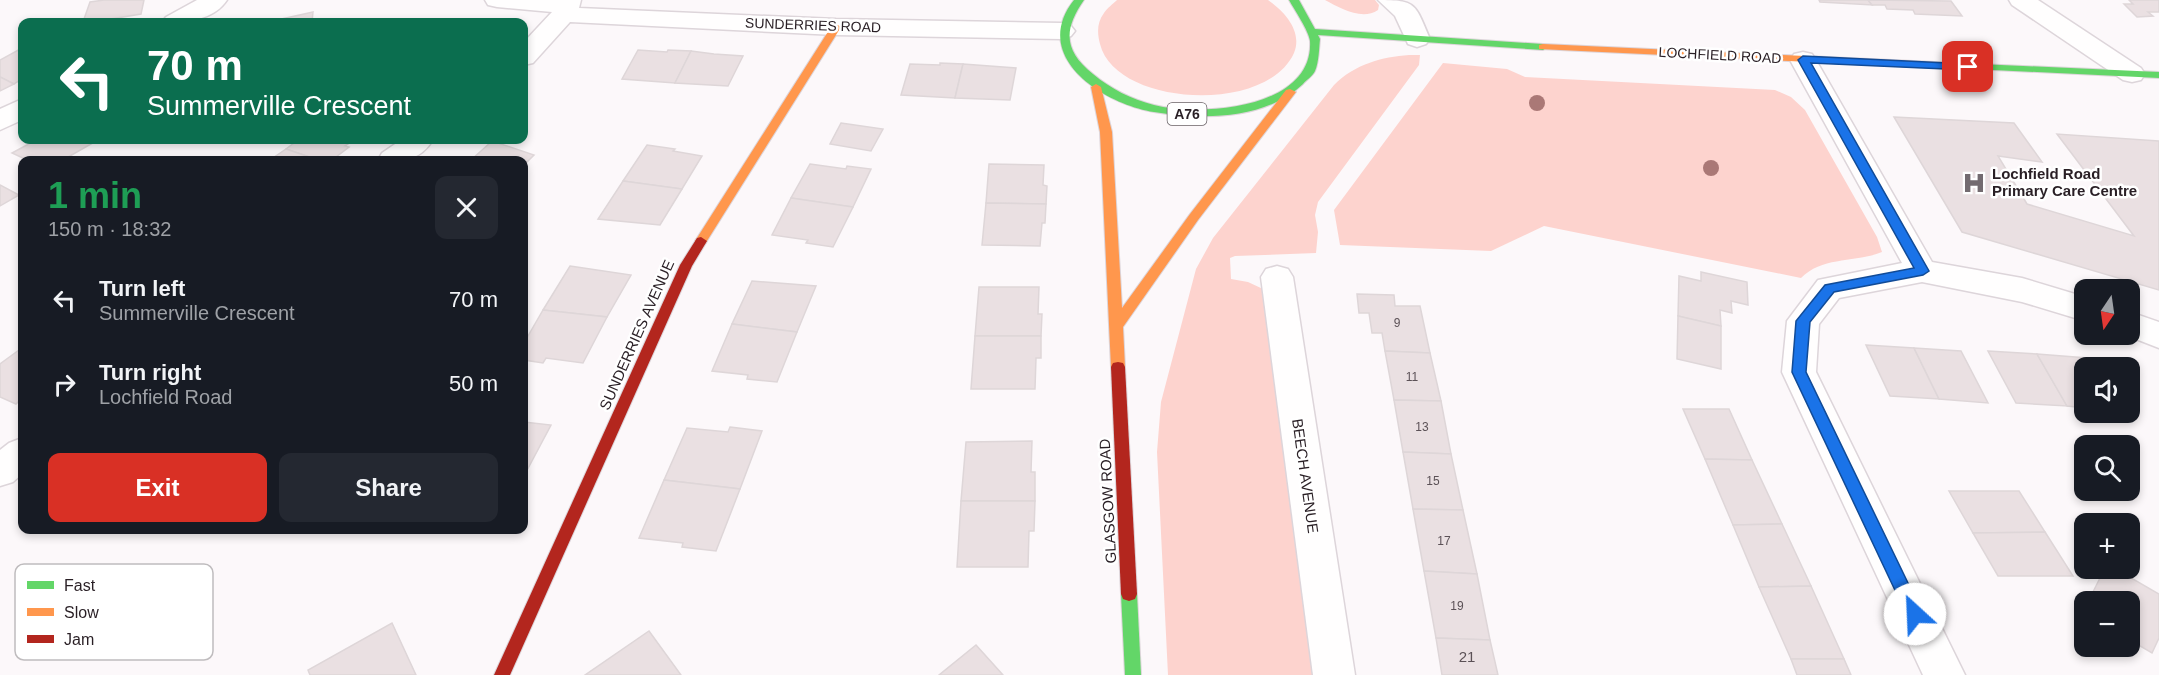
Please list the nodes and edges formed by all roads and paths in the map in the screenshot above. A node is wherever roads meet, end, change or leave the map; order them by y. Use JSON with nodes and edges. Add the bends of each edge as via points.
{"nodes":[{"id":1,"x":215,"y":0,"type":"edge"},
{"id":2,"x":497,"y":0,"type":"edge"},
{"id":3,"x":1079,"y":0,"type":"edge"},
{"id":4,"x":1294,"y":0,"type":"edge"},
{"id":5,"x":1390,"y":0,"type":"edge"},
{"id":6,"x":2020,"y":0,"type":"edge"},
{"id":7,"x":566,"y":7,"type":"edge"},
{"id":8,"x":182,"y":18,"type":"edge"},
{"id":9,"x":836,"y":27,"type":"junction"},
{"id":10,"x":1062,"y":31,"type":"junction"},
{"id":11,"x":1317,"y":32,"type":"junction"},
{"id":12,"x":1417,"y":39,"type":"junction"},
{"id":13,"x":528,"y":52,"type":"edge"},
{"id":14,"x":1803,"y":60,"type":"junction"},
{"id":15,"x":2132,"y":74,"type":"junction"},
{"id":16,"x":2159,"y":75,"type":"edge"},
{"id":17,"x":1096,"y":87,"type":"junction"},
{"id":18,"x":1293,"y":89,"type":"junction"},
{"id":19,"x":18,"y":110,"type":"edge"},
{"id":20,"x":0,"y":121,"type":"edge"},
{"id":21,"x":414,"y":144,"type":"edge"},
{"id":22,"x":397,"y":156,"type":"edge"},
{"id":23,"x":1923,"y":271,"type":"junction"},
{"id":24,"x":1276,"y":277,"type":"dead end"},
{"id":25,"x":2074,"y":306,"type":"edge"},
{"id":26,"x":1117,"y":325,"type":"junction"},
{"id":27,"x":2140,"y":328,"type":"edge"},
{"id":28,"x":2159,"y":336,"type":"edge"},
{"id":29,"x":18,"y":456,"type":"edge"},
{"id":30,"x":0,"y":471,"type":"edge"},
{"id":31,"x":502,"y":675,"type":"edge"},
{"id":32,"x":1133,"y":675,"type":"edge"},
{"id":33,"x":1334,"y":675,"type":"edge"},
{"id":34,"x":1944,"y":675,"type":"edge"}],
"edges":[{"from":1,"to":8,"type":"street"},
{"from":2,"to":7,"type":"street","name":"SUNDERRIES ROAD"},
{"from":3,"to":10,"type":"street","via":[[1071,8]]},
{"from":4,"to":11,"type":"street","via":[[1307,12]]},
{"from":5,"to":12,"type":"street","via":[[1406,14]]},
{"from":6,"to":15,"type":"street"},
{"from":7,"to":9,"type":"street","name":"SUNDERRIES ROAD"},
{"from":7,"to":13,"type":"street"},
{"from":9,"to":10,"type":"street","name":"SUNDERRIES ROAD"},
{"from":9,"to":31,"type":"street","name":"SUNDERRIES AVENUE","via":[[686,265]]},
{"from":10,"to":17,"type":"street","number":"A76","via":[[1065,50],[1076,70]]},
{"from":11,"to":12,"type":"street","name":"LOCHFIELD ROAD"},
{"from":11,"to":18,"type":"street","number":"A76","via":[[1319,52],[1311,71]]},
{"from":12,"to":14,"type":"street","name":"LOCHFIELD ROAD"},
{"from":14,"to":15,"type":"street","name":"LOCHFIELD ROAD"},
{"from":14,"to":23,"type":"street"},
{"from":15,"to":16,"type":"street","name":"LOCHFIELD ROAD"},
{"from":17,"to":18,"type":"street","number":"A76","via":[[1131,104],[1174,114],[1219,114],[1261,105]]},
{"from":17,"to":26,"type":"street","name":"GLASGOW ROAD","via":[[1106,132]]},
{"from":18,"to":26,"type":"street","number":"A76"},
{"from":19,"to":20,"type":"street"},
{"from":21,"to":22,"type":"street"},
{"from":23,"to":25,"type":"street","via":[[2022,290]]},
{"from":23,"to":34,"type":"street","via":[[1829,288],[1803,321],[1799,372]]},
{"from":24,"to":33,"type":"street","name":"BEECH AVENUE"},
{"from":26,"to":32,"type":"street","name":"GLASGOW ROAD"},
{"from":27,"to":28,"type":"street"},
{"from":29,"to":30,"type":"street"}]}
